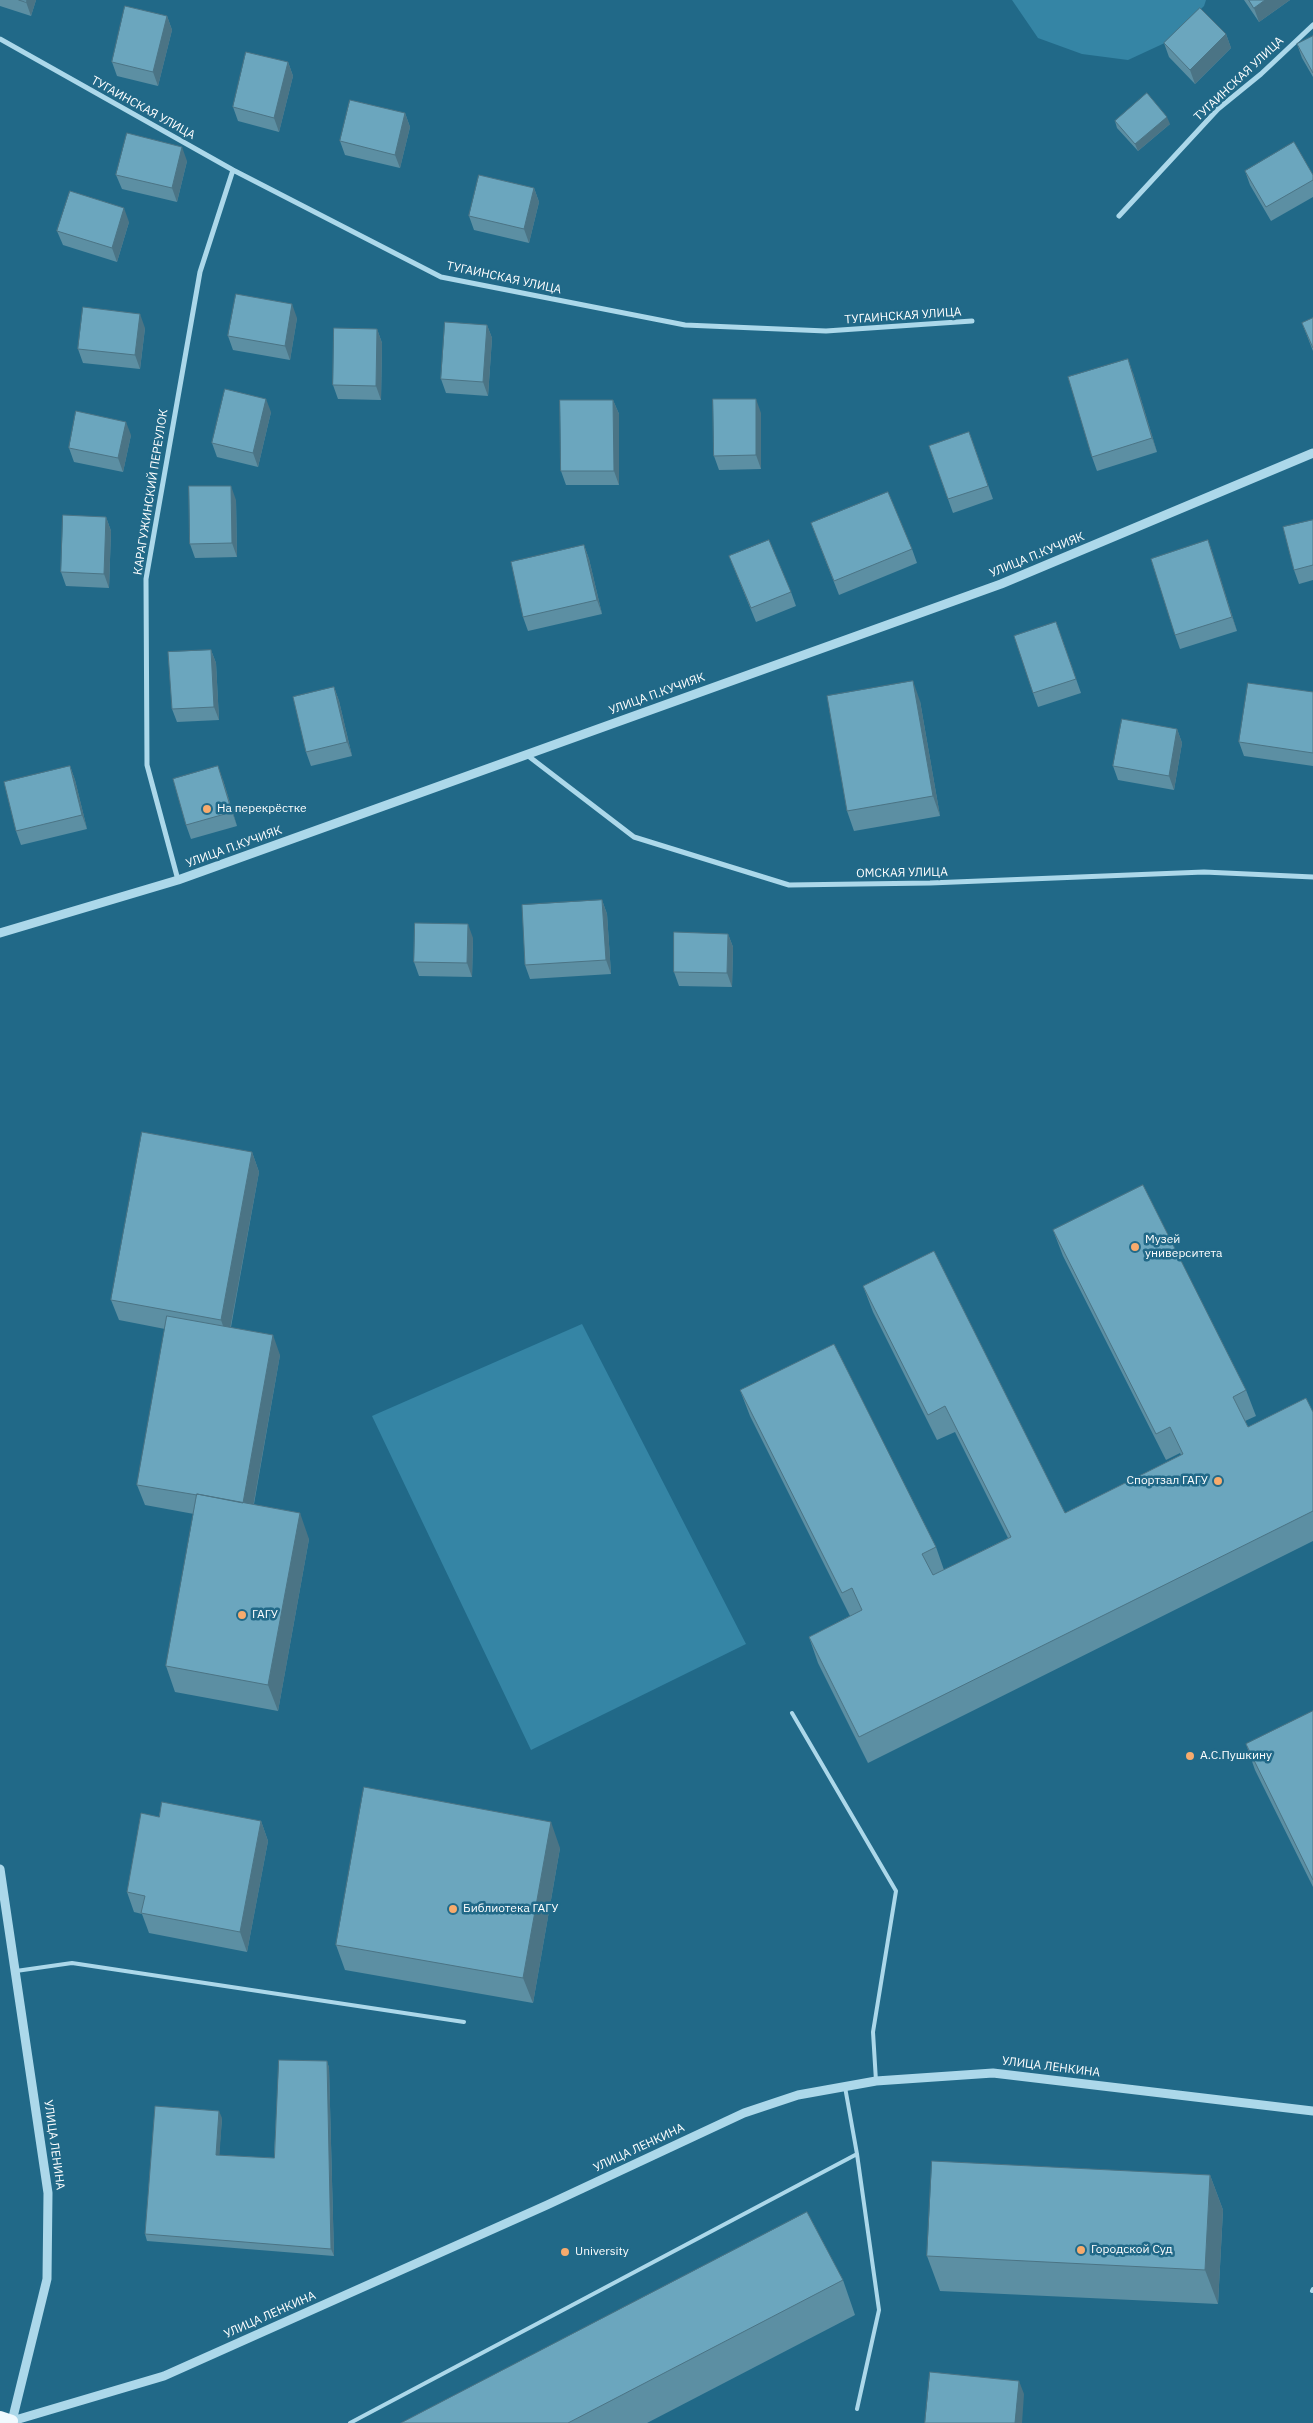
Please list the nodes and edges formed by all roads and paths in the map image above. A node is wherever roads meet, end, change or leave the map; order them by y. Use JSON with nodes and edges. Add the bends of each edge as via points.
{"nodes":[{"id":1,"x":1313,"y":25,"type":"edge"},
{"id":2,"x":0,"y":39,"type":"edge"},
{"id":3,"x":233,"y":170,"type":"junction"},
{"id":4,"x":1119,"y":216,"type":"dead end"},
{"id":5,"x":972,"y":321,"type":"dead end"},
{"id":6,"x":1313,"y":453,"type":"edge"},
{"id":7,"x":526,"y":754,"type":"junction"},
{"id":8,"x":1313,"y":877,"type":"edge"},
{"id":9,"x":178,"y":880,"type":"junction"},
{"id":10,"x":0,"y":933,"type":"edge"},
{"id":11,"x":792,"y":1713,"type":"dead end"},
{"id":12,"x":0,"y":1869,"type":"edge"},
{"id":13,"x":14,"y":1972,"type":"junction"},
{"id":14,"x":464,"y":2022,"type":"dead end"},
{"id":15,"x":876,"y":2081,"type":"junction"},
{"id":16,"x":844,"y":2085,"type":"junction"},
{"id":17,"x":1313,"y":2111,"type":"edge"},
{"id":18,"x":857,"y":2154,"type":"junction"},
{"id":19,"x":857,"y":2409,"type":"dead end"},
{"id":20,"x":7,"y":2421,"type":"edge"},
{"id":21,"x":350,"y":2423,"type":"edge"}],
"edges":[{"from":1,"to":4,"type":"street","name":"ТУГАИНСКАЯ УЛИЦА","via":[[1218,109]]},
{"from":2,"to":3,"type":"street","name":"ТУГАИНСКАЯ УЛИЦА"},
{"from":3,"to":5,"type":"street","name":"ТУГАИНСКАЯ УЛИЦА","via":[[441,276],[685,325],[826,331]]},
{"from":3,"to":9,"type":"street","name":"КАРАГУЖИНСКИЙ ПЕРЕУЛОК","via":[[200,272],[146,579],[147,765]]},
{"from":6,"to":7,"type":"street","name":"УЛИЦА П.КУЧИЯК","via":[[1001,584]]},
{"from":7,"to":8,"type":"street","name":"ОМСКАЯ УЛИЦА","via":[[634,837],[789,886],[1204,872]]},
{"from":7,"to":9,"type":"street","name":"УЛИЦА П.КУЧИЯК"},
{"from":9,"to":10,"type":"street","name":"УЛИЦА П.КУЧИЯК"},
{"from":11,"to":15,"type":"lane","via":[[896,1891],[872,2032]]},
{"from":12,"to":13,"type":"street","name":"УЛИЦА ЛЕНИНА"},
{"from":13,"to":14,"type":"lane","via":[[72,1963]]},
{"from":13,"to":20,"type":"street","name":"УЛИЦА ЛЕНИНА","via":[[48,2193],[47,2279]]},
{"from":15,"to":16,"type":"street","name":"УЛИЦА ЛЕНКИНА"},
{"from":15,"to":17,"type":"street","name":"УЛИЦА ЛЕНКИНА","via":[[993,2073]]},
{"from":16,"to":18,"type":"lane"},
{"from":16,"to":20,"type":"street","name":"УЛИЦА ЛЕНКИНА","via":[[798,2095],[744,2113],[547,2206],[164,2376]]},
{"from":18,"to":19,"type":"lane","via":[[879,2310]]},
{"from":18,"to":21,"type":"lane"}]}
